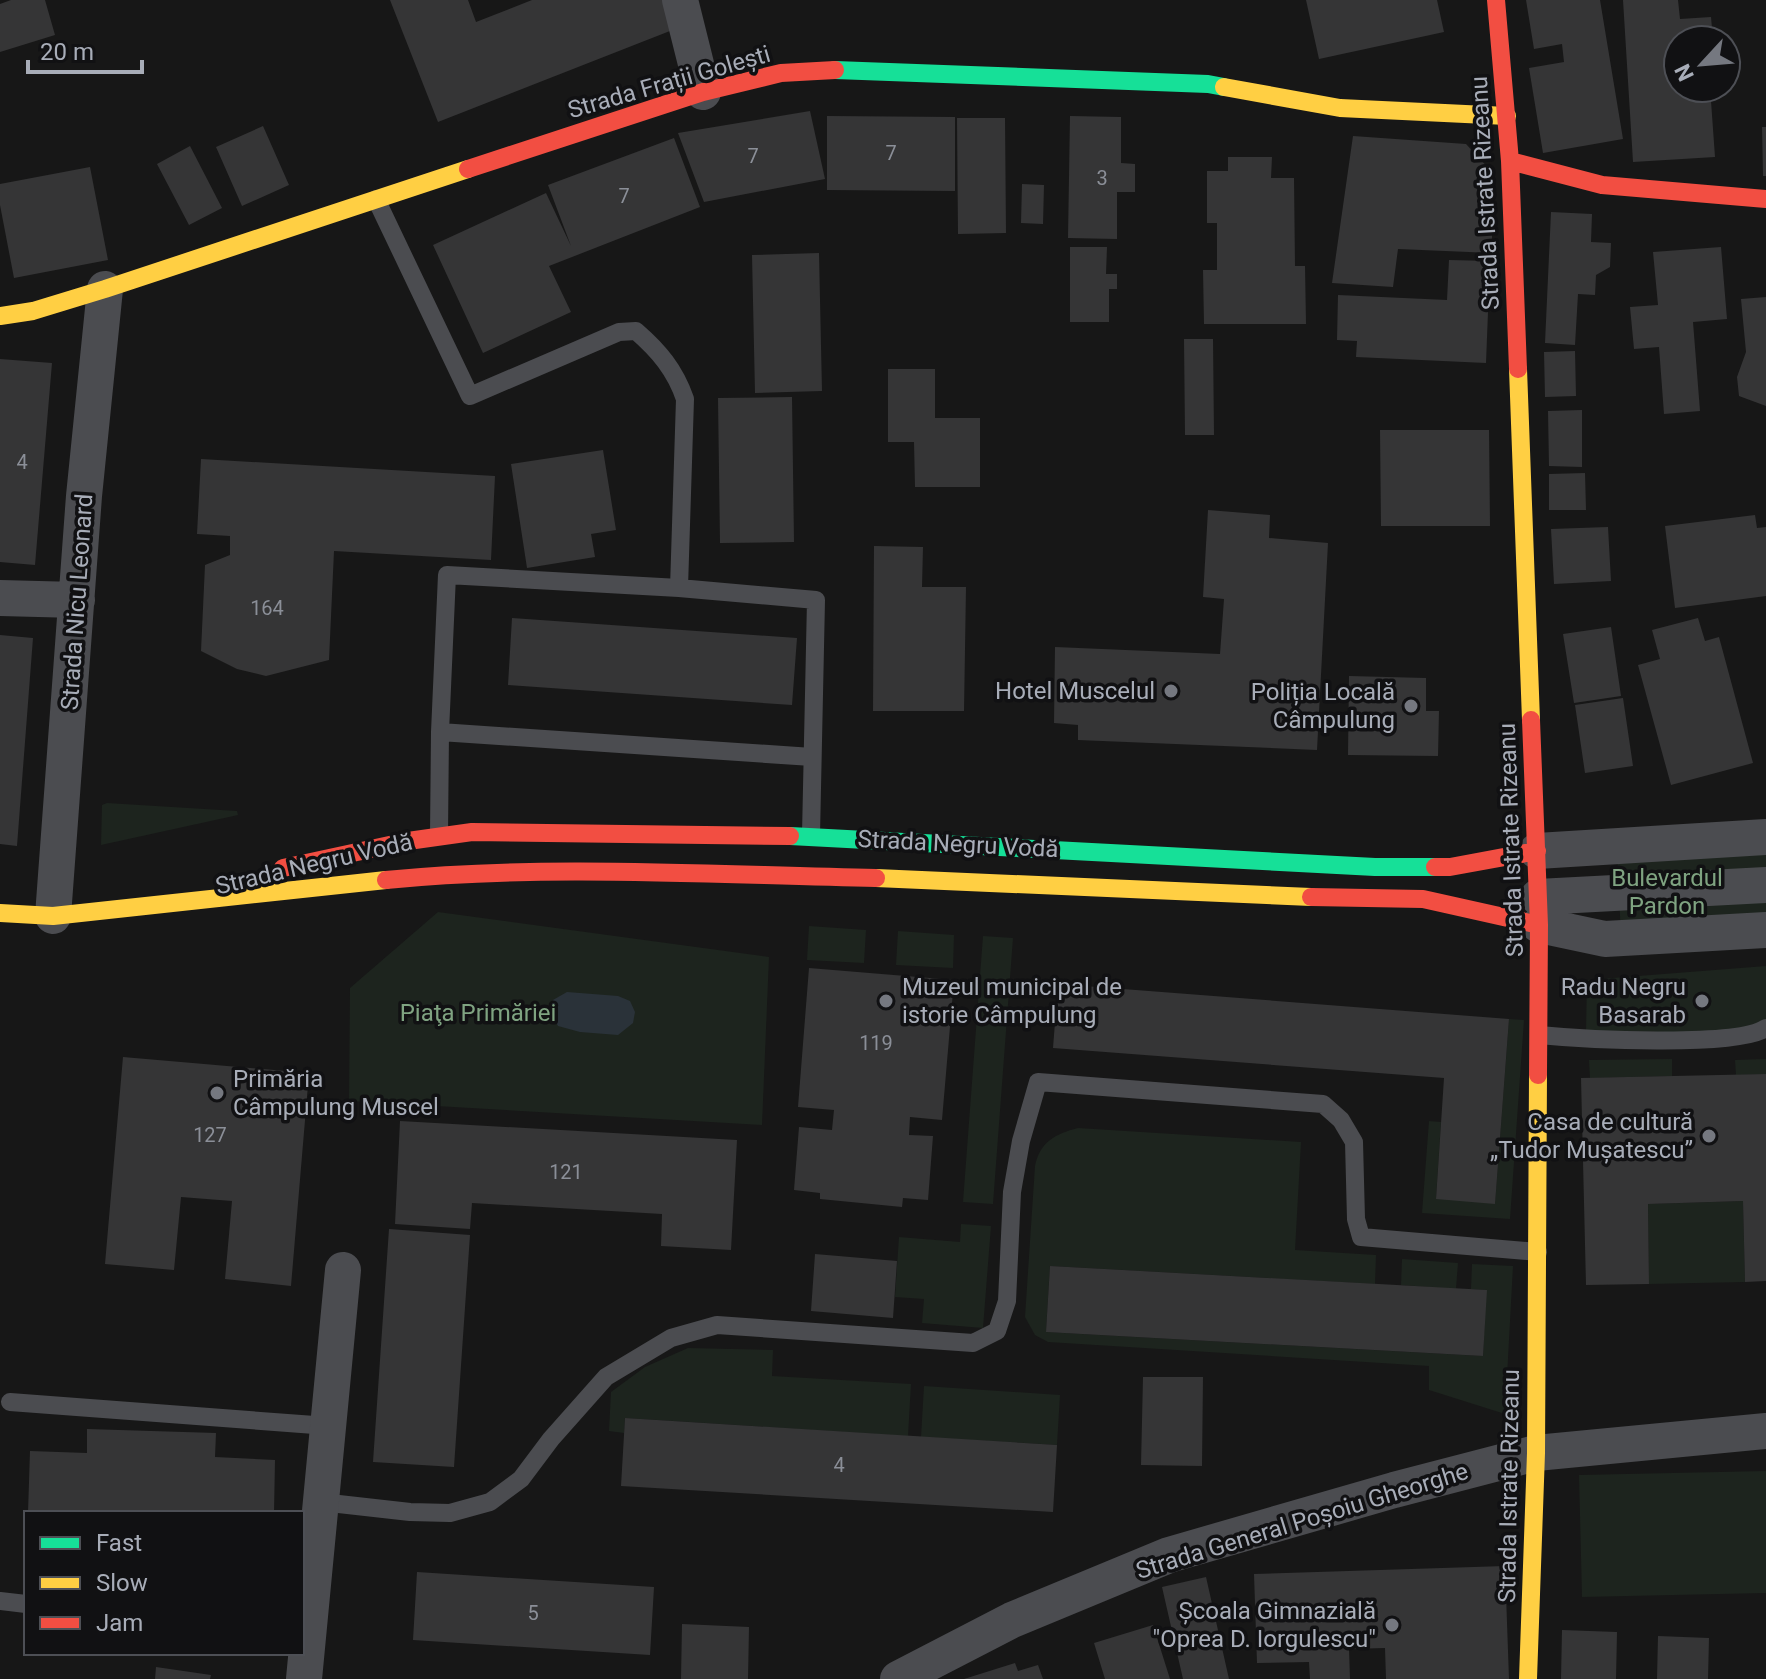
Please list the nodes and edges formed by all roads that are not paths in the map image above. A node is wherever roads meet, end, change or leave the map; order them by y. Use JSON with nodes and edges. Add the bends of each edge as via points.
{"nodes":[{"id":1,"x":680,"y":0,"type":"edge"},
{"id":2,"x":1496,"y":0,"type":"edge"},
{"id":3,"x":703,"y":92,"type":"junction"},
{"id":4,"x":1507,"y":116,"type":"junction"},
{"id":5,"x":1510,"y":161,"type":"junction"},
{"id":6,"x":376,"y":198,"type":"junction"},
{"id":7,"x":1766,"y":199,"type":"edge"},
{"id":8,"x":105,"y":289,"type":"junction"},
{"id":9,"x":0,"y":316,"type":"edge"},
{"id":10,"x":679,"y":588,"type":"junction"},
{"id":11,"x":0,"y":598,"type":"edge"},
{"id":12,"x":77,"y":600,"type":"junction"},
{"id":13,"x":440,"y":732,"type":"junction"},
{"id":14,"x":812,"y":757,"type":"junction"},
{"id":15,"x":439,"y":835,"type":"junction"},
{"id":16,"x":811,"y":836,"type":"junction"},
{"id":17,"x":1766,"y":837,"type":"edge"},
{"id":18,"x":1537,"y":851,"type":"junction"},
{"id":19,"x":1766,"y":885,"type":"edge"},
{"id":20,"x":157,"y":903,"type":"junction"},
{"id":21,"x":1539,"y":911,"type":"junction"},
{"id":22,"x":0,"y":913,"type":"edge"},
{"id":23,"x":53,"y":916,"type":"junction"},
{"id":24,"x":1766,"y":930,"type":"edge"},
{"id":25,"x":1766,"y":1028,"type":"edge"},
{"id":26,"x":1539,"y":1035,"type":"junction"},
{"id":27,"x":1538,"y":1252,"type":"junction"},
{"id":28,"x":343,"y":1270,"type":"dead end"},
{"id":29,"x":10,"y":1402,"type":"dead end"},
{"id":30,"x":328,"y":1426,"type":"junction"},
{"id":31,"x":1766,"y":1431,"type":"edge"},
{"id":32,"x":1536,"y":1453,"type":"junction"},
{"id":33,"x":321,"y":1502,"type":"junction"},
{"id":34,"x":0,"y":1601,"type":"edge"},
{"id":35,"x":24,"y":1604,"type":"edge"},
{"id":36,"x":305,"y":1630,"type":"edge"},
{"id":37,"x":304,"y":1679,"type":"edge"},
{"id":38,"x":898,"y":1679,"type":"edge"},
{"id":39,"x":1528,"y":1679,"type":"edge"}],
"edges":[{"from":1,"to":3,"type":"street"},
{"from":2,"to":4,"type":"street","name":"Strada Istrate Rizeanu"},
{"from":3,"to":4,"type":"street","name":"Strada Frații Golești","via":[[781,73],[827,70],[1208,84],[1340,108]]},
{"from":3,"to":6,"type":"street","name":"Strada Frații Golești"},
{"from":4,"to":5,"type":"street","name":"Strada Istrate Rizeanu"},
{"from":5,"to":7,"type":"street","via":[[1602,185]]},
{"from":5,"to":18,"type":"street","name":"Strada Istrate Rizeanu"},
{"from":6,"to":8,"type":"street","name":"Strada Frații Golești"},
{"from":6,"to":10,"type":"lane","via":[[470,396],[619,332],[636,331],[658,351],[678,378],[685,399]]},
{"from":8,"to":9,"type":"street","name":"Strada Frații Golești"},
{"from":8,"to":12,"type":"street","name":"Strada Nicu Leonard"},
{"from":10,"to":13,"type":"lane","via":[[447,575]]},
{"from":10,"to":14,"type":"lane","via":[[816,600]]},
{"from":11,"to":12,"type":"street"},
{"from":12,"to":23,"type":"street","name":"Strada Nicu Leonard"},
{"from":13,"to":14,"type":"lane"},
{"from":13,"to":15,"type":"lane"},
{"from":14,"to":16,"type":"lane"},
{"from":15,"to":16,"type":"street","name":"Strada Negru Vodă"},
{"from":15,"to":20,"type":"street","name":"Strada Negru Vodă","via":[[346,853]]},
{"from":16,"to":18,"type":"street","name":"Strada Negru Vodă","via":[[1375,867],[1450,867]]},
{"from":17,"to":18,"type":"street","name":"Strada Negru Vodă"},
{"from":18,"to":21,"type":"street","name":"Strada Istrate Rizeanu"},
{"from":19,"to":21,"type":"street"},
{"from":20,"to":21,"type":"street","name":"Strada Negru Vodă","via":[[445,874],[579,872],[1423,899]]},
{"from":20,"to":23,"type":"street","name":"Strada Negru Vodă"},
{"from":21,"to":24,"type":"street","via":[[1605,939]]},
{"from":21,"to":26,"type":"street","name":"Strada Istrate Rizeanu"},
{"from":22,"to":23,"type":"street","name":"Strada Negru Vodă"},
{"from":25,"to":26,"type":"lane","via":[[1732,1038],[1589,1040]]},
{"from":26,"to":27,"type":"street","name":"Strada Istrate Rizeanu"},
{"from":27,"to":32,"type":"street","name":"Strada Istrate Rizeanu"},
{"from":27,"to":33,"type":"lane","via":[[1361,1237],[1354,1142],[1323,1104],[1038,1082],[1016,1166],[1007,1301],[997,1331],[973,1343],[717,1325],[671,1338],[606,1377],[521,1479],[490,1502],[450,1513]]},
{"from":28,"to":30,"type":"street"},
{"from":29,"to":30,"type":"lane"},
{"from":30,"to":33,"type":"street"},
{"from":31,"to":32,"type":"street","name":"Strada General Poșoiu Gheorghe"},
{"from":32,"to":38,"type":"street","name":"Strada General Poșoiu Gheorghe","via":[[1169,1555],[1012,1620]]},
{"from":32,"to":39,"type":"street","name":"Strada Istrate Rizeanu"},
{"from":33,"to":36,"type":"street"},
{"from":34,"to":35,"type":"lane"},
{"from":36,"to":37,"type":"street"}]}
